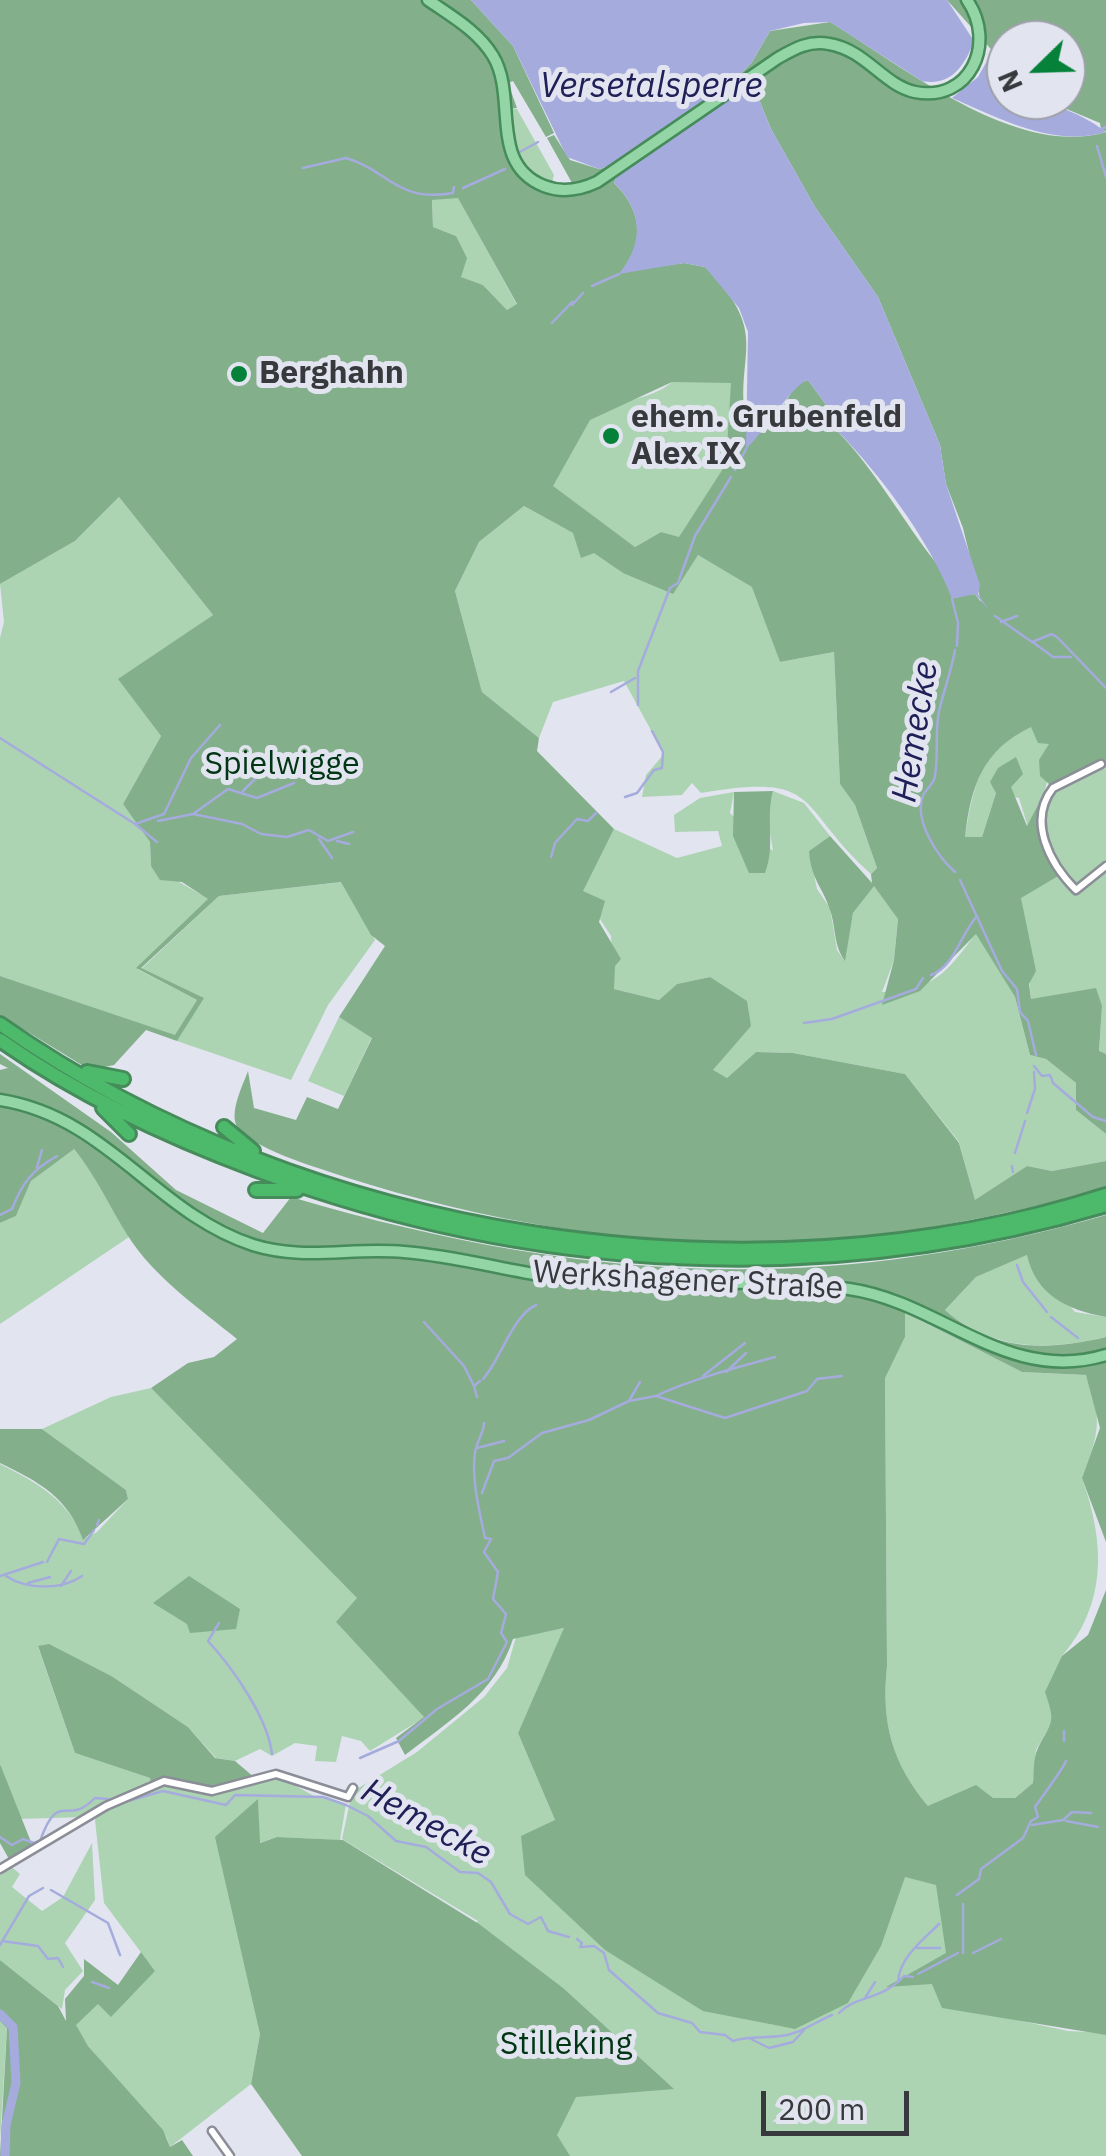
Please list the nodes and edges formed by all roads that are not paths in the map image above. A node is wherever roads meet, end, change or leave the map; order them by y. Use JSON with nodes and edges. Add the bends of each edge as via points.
{"nodes":[{"id":1,"x":428,"y":0,"type":"edge"},
{"id":2,"x":967,"y":0,"type":"edge"},
{"id":3,"x":1101,"y":764,"type":"dead end"},
{"id":4,"x":1106,"y":866,"type":"edge"},
{"id":5,"x":0,"y":1024,"type":"edge"},
{"id":6,"x":0,"y":1040,"type":"edge"},
{"id":7,"x":60,"y":1062,"type":"junction"},
{"id":8,"x":124,"y":1079,"type":"dead end"},
{"id":9,"x":74,"y":1084,"type":"junction"},
{"id":10,"x":0,"y":1100,"type":"edge"},
{"id":11,"x":224,"y":1127,"type":"dead end"},
{"id":12,"x":130,"y":1134,"type":"dead end"},
{"id":13,"x":286,"y":1168,"type":"junction"},
{"id":14,"x":256,"y":1190,"type":"dead end"},
{"id":15,"x":324,"y":1195,"type":"junction"},
{"id":16,"x":1106,"y":1195,"type":"edge"},
{"id":17,"x":1106,"y":1205,"type":"edge"},
{"id":18,"x":1106,"y":1355,"type":"edge"},
{"id":19,"x":354,"y":1788,"type":"dead end"},
{"id":20,"x":0,"y":1870,"type":"edge"},
{"id":21,"x":212,"y":2131,"type":"dead end"},
{"id":22,"x":230,"y":2156,"type":"edge"}],
"edges":[{"from":1,"to":2,"type":"main road","via":[[493,56],[505,88],[510,151],[530,178],[570,190],[593,184],[806,44],[826,43],[865,57],[912,91],[942,90],[974,66],[981,43],[982,26]]},
{"from":3,"to":4,"type":"street","via":[[1053,788],[1040,823],[1076,890]]},
{"from":5,"to":7,"type":"highway"},
{"from":6,"to":9,"type":"highway"},
{"from":7,"to":8,"type":"highway"},
{"from":7,"to":13,"type":"highway","via":[[146,1110]]},
{"from":9,"to":12,"type":"highway"},
{"from":9,"to":15,"type":"highway","via":[[208,1152]]},
{"from":10,"to":18,"type":"main road","name":"Werkshagener Straße","via":[[83,1129],[199,1219],[272,1250],[401,1251],[596,1282],[844,1288],[886,1298],[1008,1355],[1057,1363]]},
{"from":11,"to":13,"type":"highway"},
{"from":13,"to":16,"type":"highway","via":[[515,1231],[731,1249],[804,1249],[947,1230]]},
{"from":14,"to":15,"type":"highway"},
{"from":15,"to":17,"type":"highway","via":[[507,1240],[733,1260],[880,1252]]},
{"from":19,"to":20,"type":"street","via":[[348,1797],[334,1796],[276,1774],[212,1790],[164,1781],[106,1806]]},
{"from":21,"to":22,"type":"street"}]}
